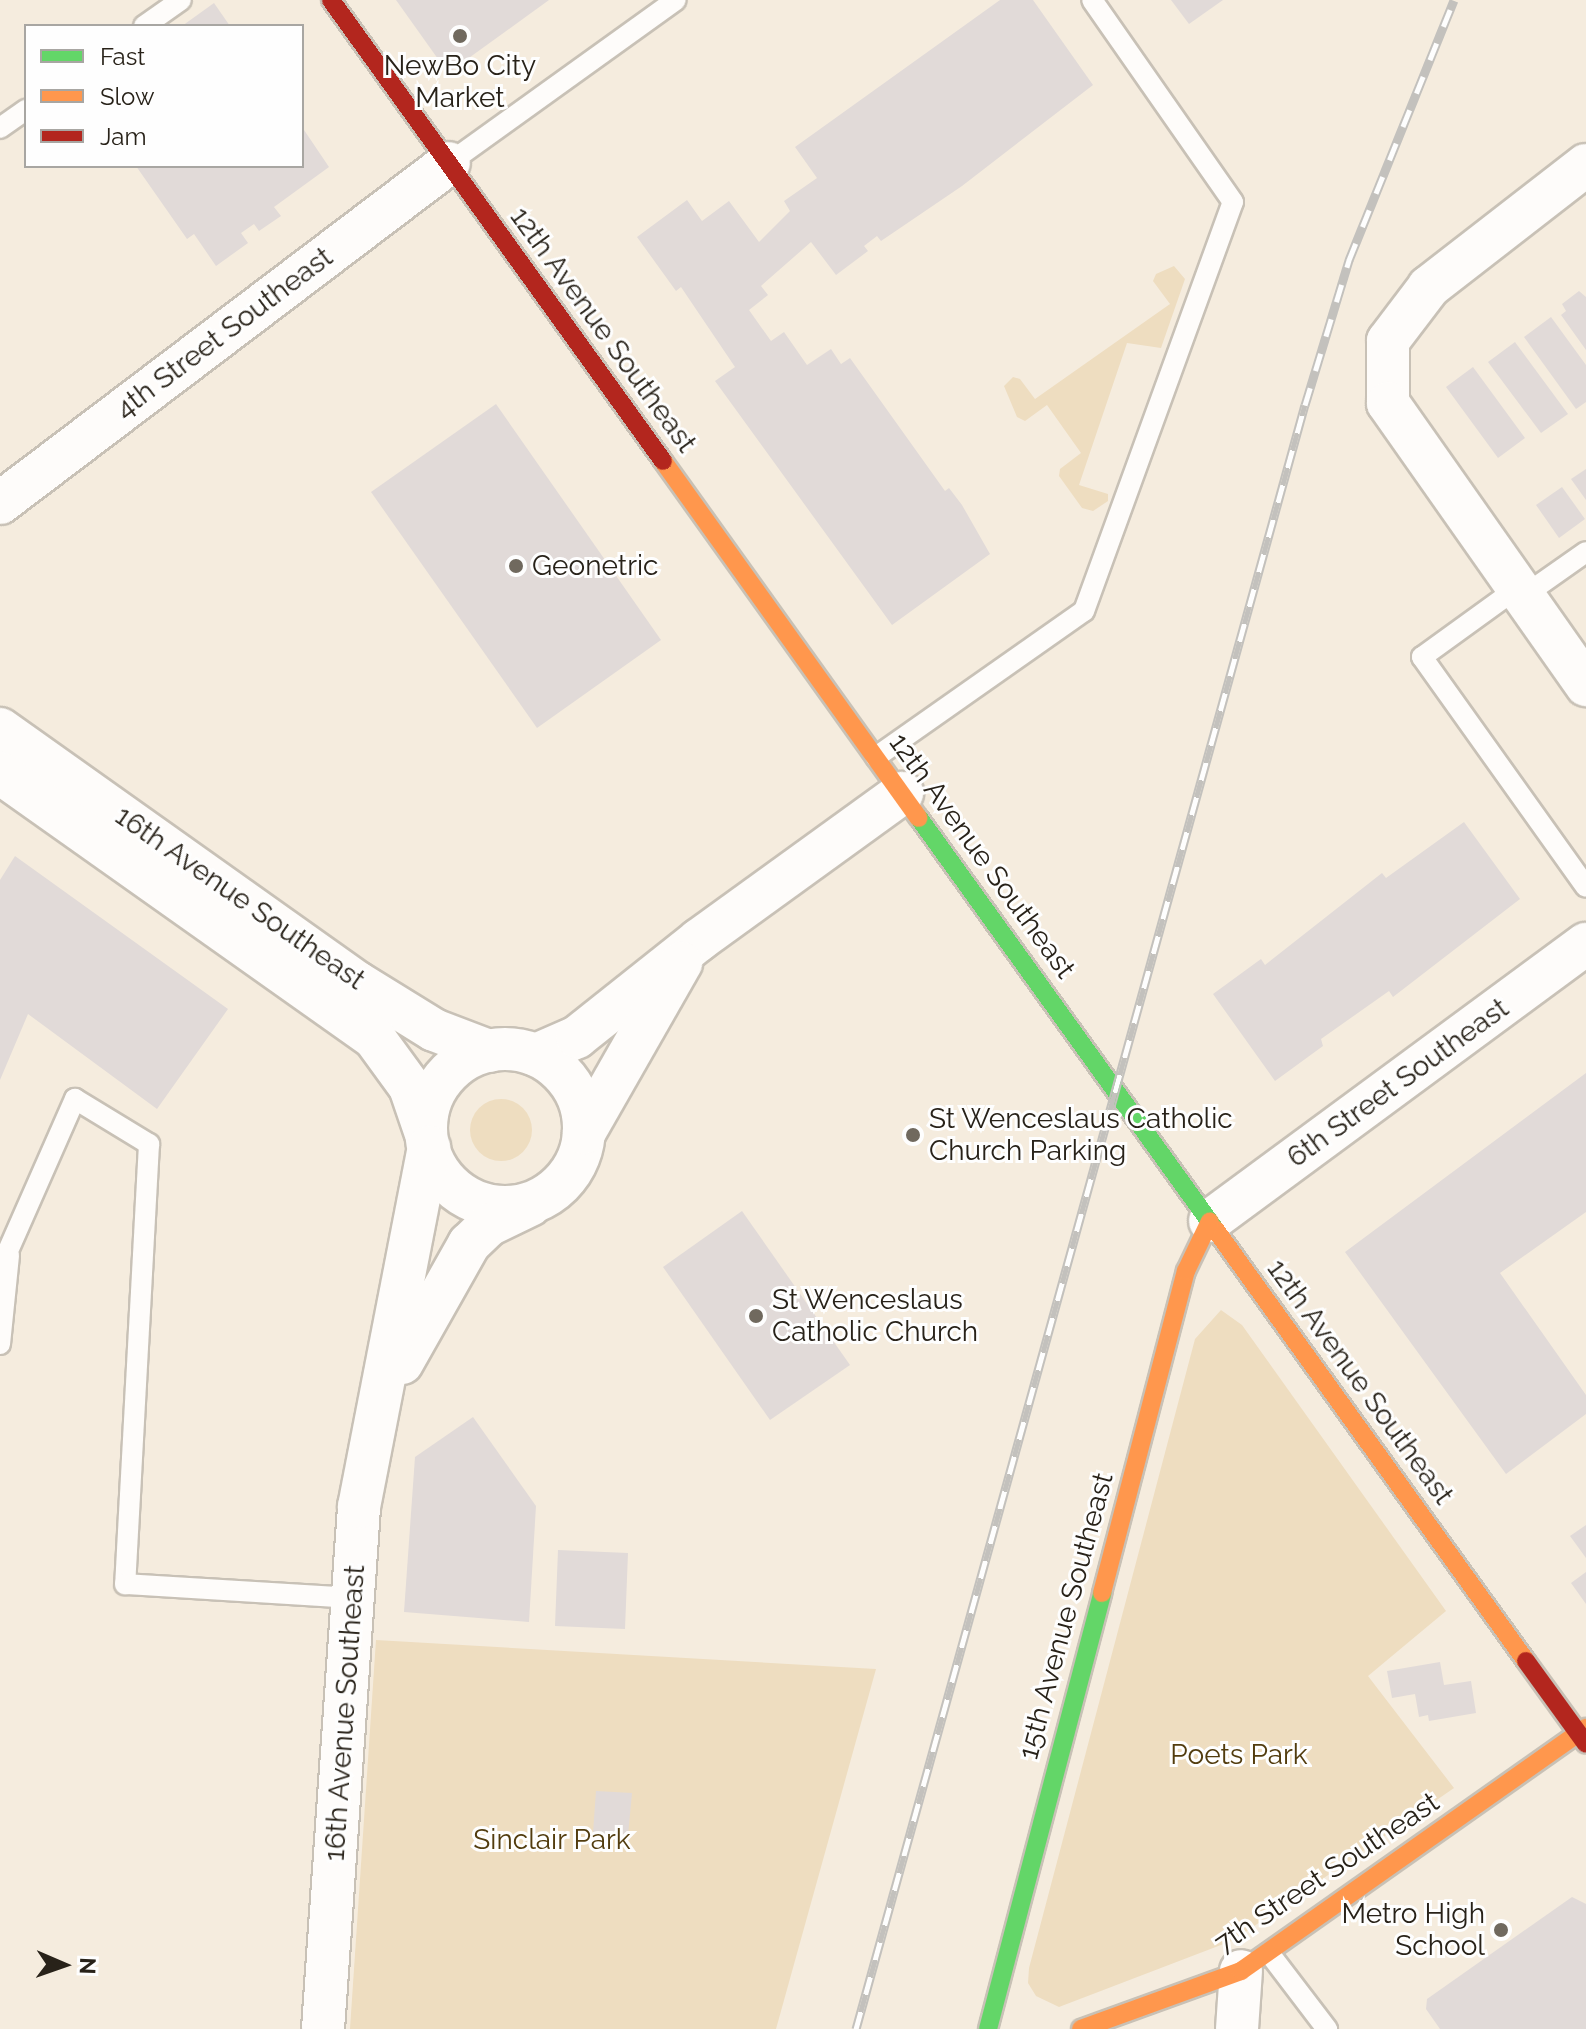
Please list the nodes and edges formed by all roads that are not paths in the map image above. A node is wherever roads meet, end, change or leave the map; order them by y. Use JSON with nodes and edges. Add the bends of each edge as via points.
{"nodes":[{"id":1,"x":181,"y":0,"type":"edge"},
{"id":2,"x":331,"y":0,"type":"edge"},
{"id":3,"x":676,"y":0,"type":"edge"},
{"id":4,"x":1092,"y":0,"type":"edge"},
{"id":5,"x":147,"y":24,"type":"edge"},
{"id":6,"x":24,"y":111,"type":"edge"},
{"id":7,"x":0,"y":128,"type":"edge"},
{"id":8,"x":449,"y":163,"type":"junction"},
{"id":9,"x":1586,"y":165,"type":"edge"},
{"id":10,"x":0,"y":503,"type":"edge"},
{"id":11,"x":1586,"y":552,"type":"edge"},
{"id":12,"x":1519,"y":593,"type":"junction"},
{"id":13,"x":1586,"y":685,"type":"edge"},
{"id":14,"x":0,"y":729,"type":"edge"},
{"id":15,"x":876,"y":757,"type":"junction"},
{"id":16,"x":0,"y":773,"type":"edge"},
{"id":17,"x":902,"y":793,"type":"junction"},
{"id":18,"x":1586,"y":887,"type":"edge"},
{"id":19,"x":1586,"y":944,"type":"edge"},
{"id":20,"x":692,"y":945,"type":"junction"},
{"id":21,"x":489,"y":1051,"type":"junction"},
{"id":22,"x":536,"y":1055,"type":"junction"},
{"id":23,"x":584,"y":1133,"type":"junction"},
{"id":24,"x":427,"y":1139,"type":"junction"},
{"id":25,"x":542,"y":1199,"type":"junction"},
{"id":26,"x":1210,"y":1221,"type":"junction"},
{"id":27,"x":4,"y":1260,"type":"edge"},
{"id":28,"x":0,"y":1344,"type":"edge"},
{"id":29,"x":381,"y":1398,"type":"junction"},
{"id":30,"x":352,"y":1598,"type":"junction"},
{"id":31,"x":1584,"y":1735,"type":"edge"},
{"id":32,"x":1255,"y":1962,"type":"junction"},
{"id":33,"x":323,"y":2029,"type":"edge"},
{"id":34,"x":988,"y":2029,"type":"edge"},
{"id":35,"x":1081,"y":2029,"type":"edge"},
{"id":36,"x":1237,"y":2029,"type":"edge"},
{"id":37,"x":1327,"y":2029,"type":"edge"}],
"edges":[{"from":1,"to":5,"type":"lane"},
{"from":2,"to":8,"type":"main road","name":"12th Avenue Southeast"},
{"from":3,"to":8,"type":"lane"},
{"from":4,"to":15,"type":"lane","via":[[1233,202],[1084,611]]},
{"from":6,"to":7,"type":"lane"},
{"from":8,"to":10,"type":"street","name":"4th Street Southeast"},
{"from":8,"to":15,"type":"main road","name":"12th Avenue Southeast"},
{"from":9,"to":12,"type":"street","via":[[1429,287],[1388,341],[1388,403]]},
{"from":11,"to":12,"type":"lane"},
{"from":12,"to":13,"type":"street"},
{"from":12,"to":18,"type":"lane","via":[[1422,657]]},
{"from":14,"to":21,"type":"street","name":"16th Avenue Southeast","via":[[358,983],[434,1030]]},
{"from":15,"to":17,"type":"main road","name":"12th Avenue Southeast"},
{"from":16,"to":24,"type":"street","name":"16th Avenue Southeast","via":[[375,1039],[410,1087]]},
{"from":17,"to":20,"type":"street"},
{"from":17,"to":26,"type":"main road","name":"12th Avenue Southeast"},
{"from":19,"to":26,"type":"street","name":"6th Street Southeast"},
{"from":20,"to":22,"type":"street","via":[[577,1037]]},
{"from":20,"to":23,"type":"street"},
{"from":21,"to":22,"type":"street"},
{"from":21,"to":24,"type":"street","via":[[461,1062],[442,1080],[429,1104]]},
{"from":22,"to":23,"type":"street","via":[[572,1086]]},
{"from":23,"to":25,"type":"street","via":[[578,1160]]},
{"from":24,"to":25,"type":"street","via":[[444,1180],[465,1197],[489,1206],[516,1207]]},
{"from":24,"to":29,"type":"street","name":"16th Avenue Southeast"},
{"from":25,"to":29,"type":"street","name":"16th Avenue Southeast","via":[[489,1225],[469,1244]]},
{"from":26,"to":31,"type":"main road","name":"12th Avenue Southeast"},
{"from":26,"to":34,"type":"main road","name":"15th Avenue Southeast","via":[[1186,1271]]},
{"from":27,"to":28,"type":"lane"},
{"from":27,"to":30,"type":"lane","via":[[75,1099],[149,1144],[125,1584]]},
{"from":29,"to":30,"type":"street","name":"16th Avenue Southeast","via":[[359,1507]]},
{"from":30,"to":33,"type":"street","name":"16th Avenue Southeast"},
{"from":31,"to":32,"type":"main road","name":"7th Street Southeast"},
{"from":32,"to":35,"type":"main road","name":"7th Street Southeast"},
{"from":32,"to":36,"type":"street"},
{"from":32,"to":37,"type":"lane"}]}
